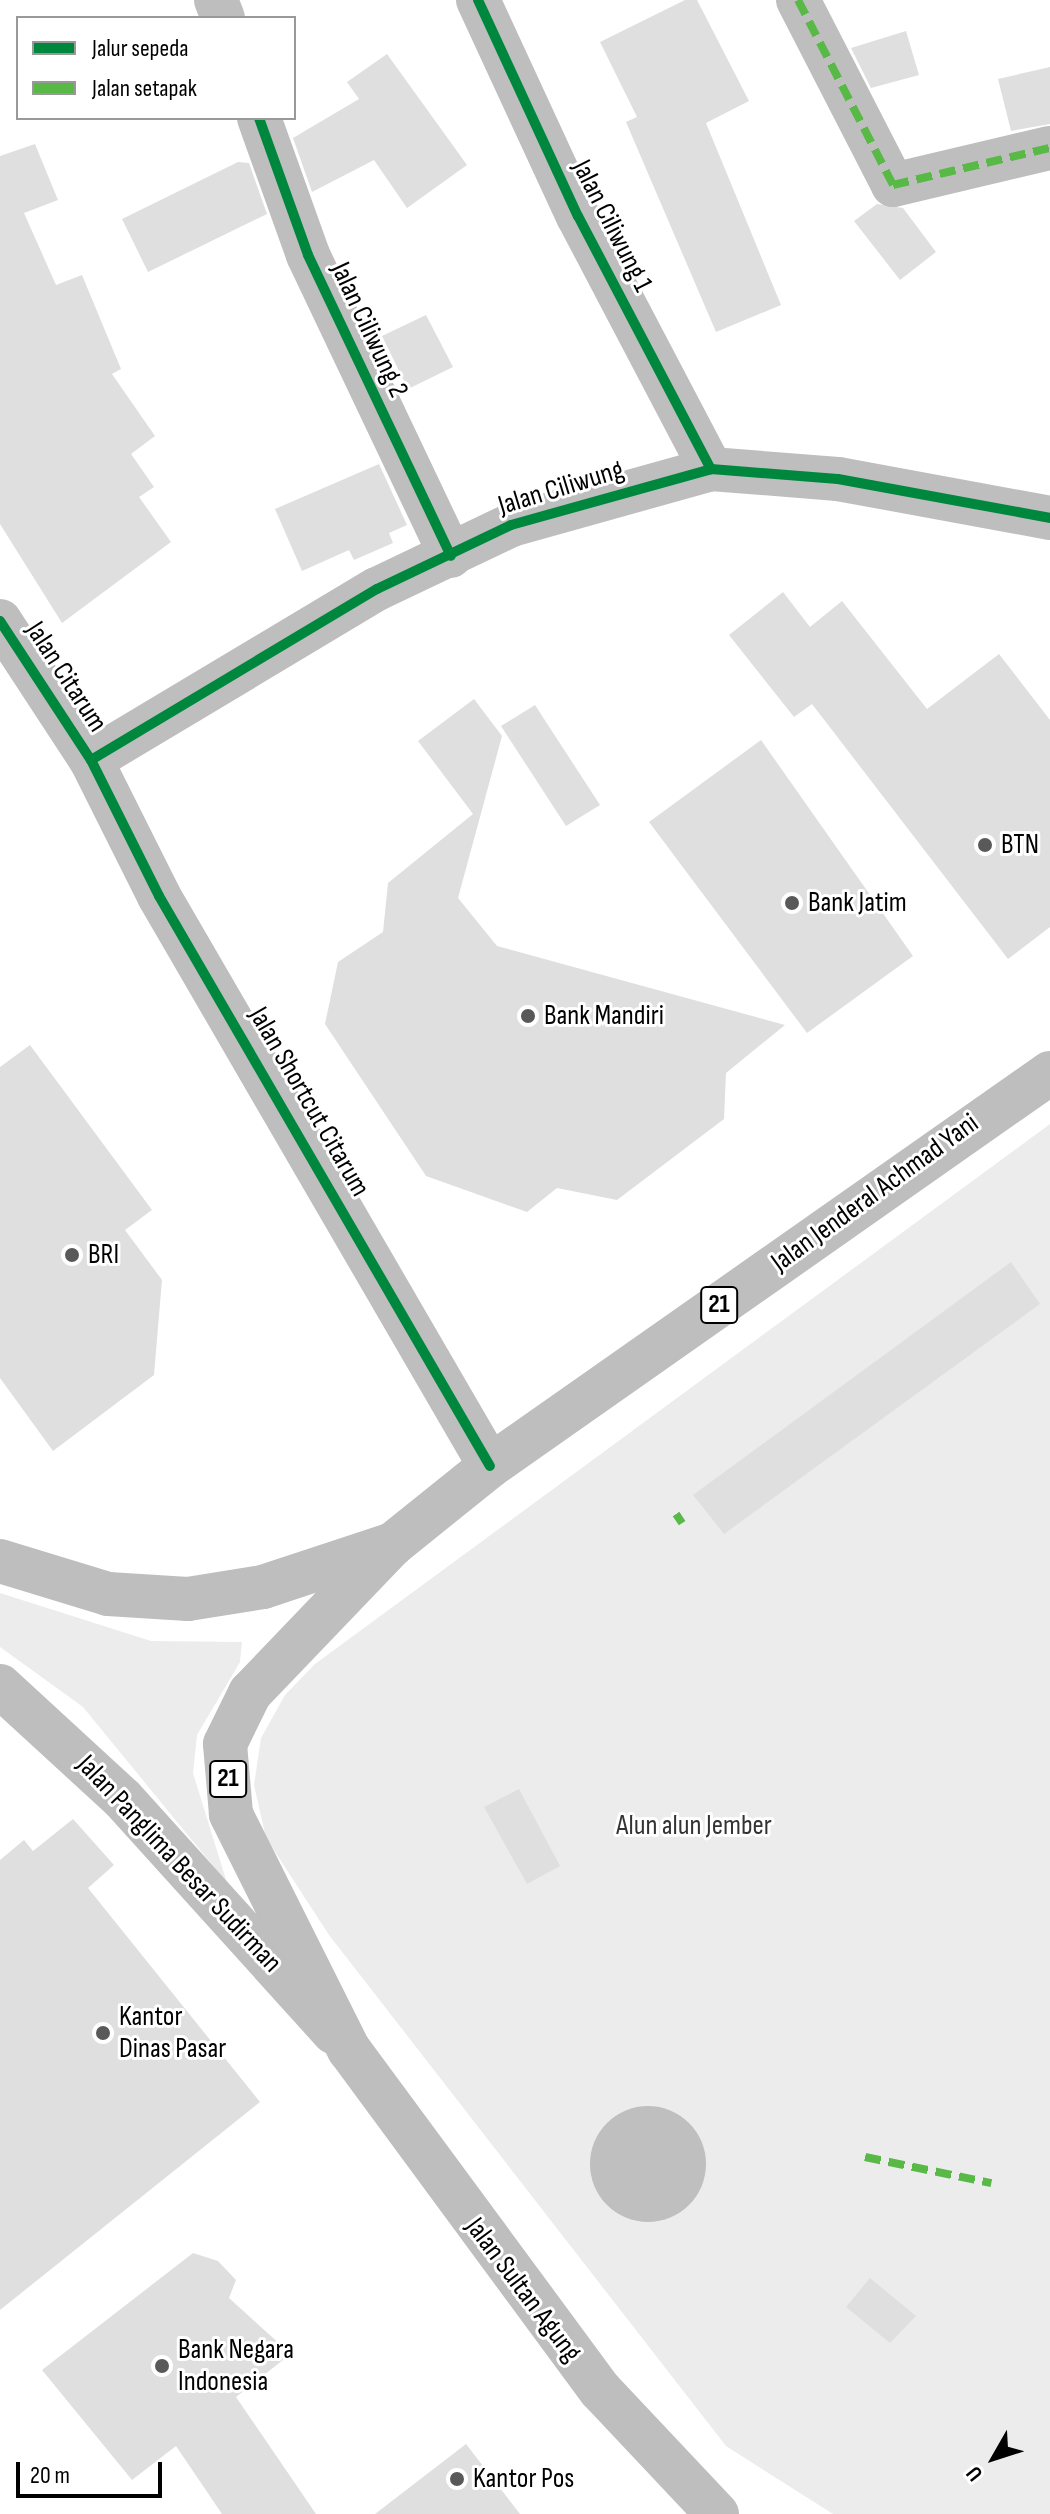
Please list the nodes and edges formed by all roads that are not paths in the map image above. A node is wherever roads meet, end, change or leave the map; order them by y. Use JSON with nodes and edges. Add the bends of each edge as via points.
{"nodes":[{"id":1,"x":478,"y":0,"type":"edge"},
{"id":2,"x":798,"y":0,"type":"edge"},
{"id":3,"x":260,"y":120,"type":"edge"},
{"id":4,"x":1050,"y":148,"type":"edge"},
{"id":5,"x":711,"y":469,"type":"junction"},
{"id":6,"x":1050,"y":518,"type":"edge"},
{"id":7,"x":451,"y":556,"type":"junction"},
{"id":8,"x":0,"y":621,"type":"edge"},
{"id":9,"x":91,"y":760,"type":"junction"},
{"id":10,"x":1050,"y":1073,"type":"edge"},
{"id":11,"x":490,"y":1466,"type":"junction"},
{"id":12,"x":393,"y":1544,"type":"junction"},
{"id":13,"x":0,"y":1561,"type":"edge"},
{"id":14,"x":0,"y":1686,"type":"edge"},
{"id":15,"x":349,"y":2050,"type":"junction"},
{"id":16,"x":717,"y":2514,"type":"edge"}],
"edges":[{"from":1,"to":5,"type":"main road","name":"Jalan Ciliwung 1","via":[[578,216]]},
{"from":2,"to":4,"type":"main road","via":[[893,185]]},
{"from":3,"to":7,"type":"main road","name":"Jalan Ciliwung 2","via":[[308,255]]},
{"from":5,"to":6,"type":"main road","name":"Jalan Ciliwung","via":[[838,479]]},
{"from":5,"to":7,"type":"main road","name":"Jalan Ciliwung","via":[[511,525]]},
{"from":7,"to":9,"type":"main road","name":"Jalan Ciliwung","via":[[377,589]]},
{"from":8,"to":9,"type":"main road","name":"Jalan Citarum"},
{"from":9,"to":11,"type":"main road","name":"Jalan Shortcut Citarum","via":[[159,896]]},
{"from":10,"to":11,"type":"main road","name":"Jalan Jenderal Achmad Yani","number":"21"},
{"from":11,"to":12,"type":"main road","name":"Jalan Jenderal Achmad Yani","number":"21"},
{"from":12,"to":13,"type":"main road","via":[[263,1587],[188,1599],[108,1594]]},
{"from":12,"to":15,"type":"main road","number":"21","via":[[250,1693],[225,1744],[231,1814]]},
{"from":14,"to":15,"type":"main road","name":"Jalan Panglima Besar Sudirman","via":[[122,1798]]},
{"from":15,"to":16,"type":"main road","name":"Jalan Sultan Agung","number":"21","via":[[600,2390]]}]}
